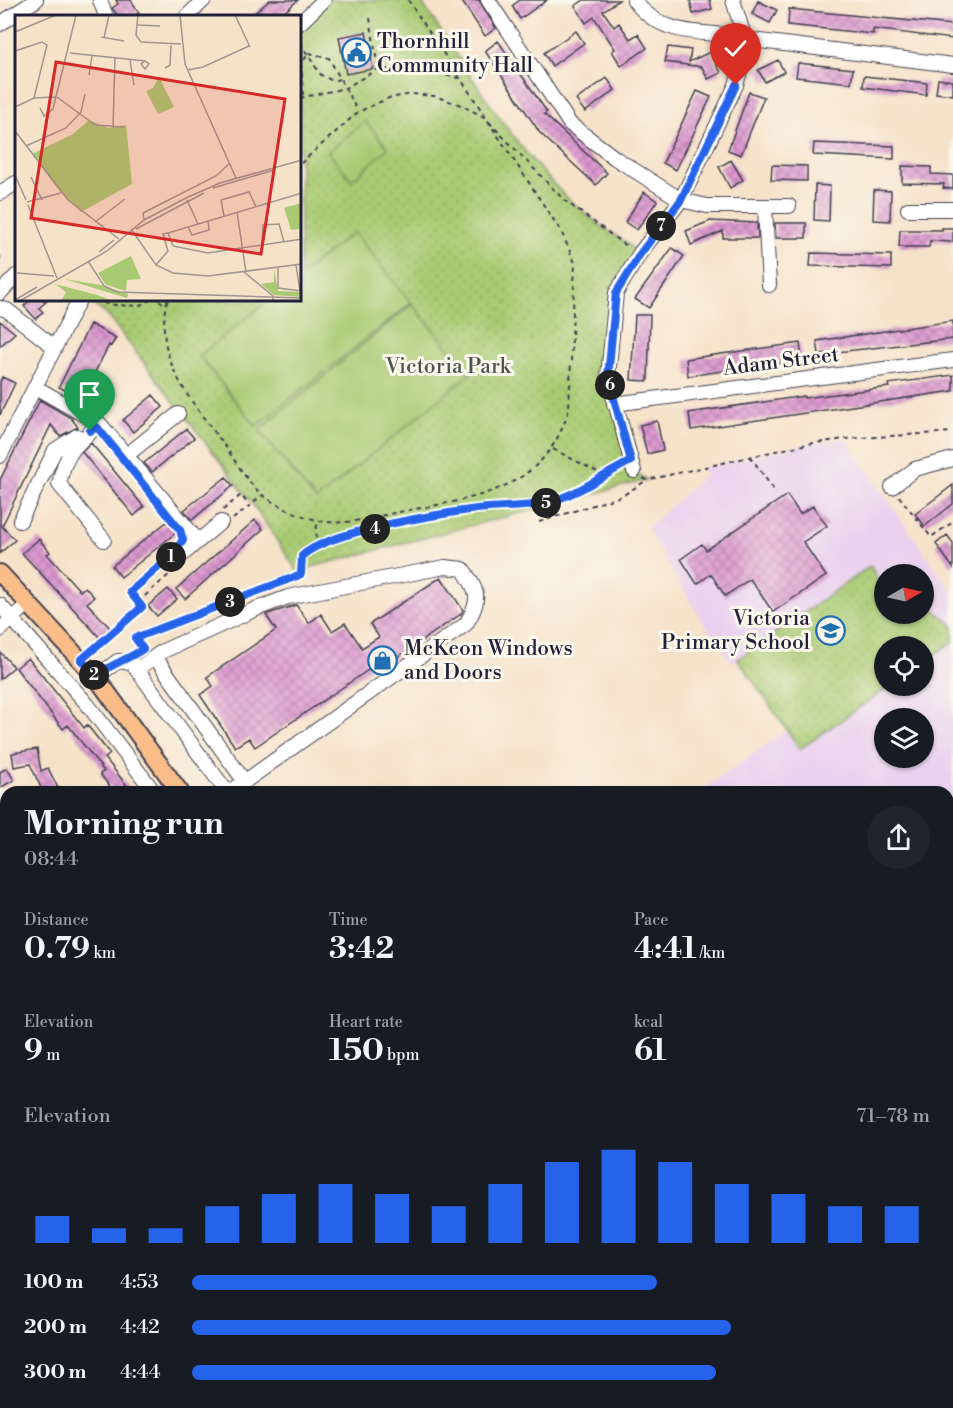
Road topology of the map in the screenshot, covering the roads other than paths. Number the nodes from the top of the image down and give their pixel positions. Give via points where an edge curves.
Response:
1 (36, 0) edge
2 (100, 0) edge
3 (204, 0) edge
4 (324, 0) edge
5 (488, 0) edge
6 (634, 0) edge
7 (733, 0) edge
8 (106, 15) edge
9 (188, 15) edge
10 (302, 21) edge
11 (0, 24) edge
12 (744, 38) junction
13 (953, 66) edge
14 (15, 184) edge
15 (0, 193) edge
16 (681, 200) junction
17 (789, 206) dead end
18 (765, 207) junction
19 (908, 209) dead end
20 (953, 209) edge
21 (15, 277) edge
22 (769, 285) dead end
23 (0, 293) edge
24 (78, 302) edge
25 (0, 307) edge
26 (56, 348) junction
27 (953, 360) edge
28 (35, 387) junction
29 (614, 404) junction
30 (178, 414) dead end
31 (95, 428) junction
32 (127, 455) junction
33 (0, 456) edge
34 (953, 459) edge
35 (632, 466) road end
36 (892, 487) road end
37 (220, 518) road end
38 (20, 521) dead end
39 (104, 540) dead end
40 (198, 541) junction
41 (172, 559) road end
42 (0, 573) edge
43 (29, 603) junction
44 (0, 604) edge
45 (14, 619) junction
46 (0, 630) edge
47 (155, 657) junction
48 (137, 669) junction
49 (96, 676) junction
50 (245, 782) junction
51 (149, 786) edge
52 (176, 786) edge
53 (225, 786) edge
54 (239, 786) edge

1 - 11 street
2 - 8 street
3 - 9 street
4 - 10 street
5 - 16 street via 570,124
6 - 12 street via 645,15 669,28
7 - 12 street
12 - 13 street
12 - 16 street via 744,58 736,85
14 - 15 street
16 - 18 street via 707,206
16 - 29 street via 616,293 608,377
17 - 18 street
18 - 22 street
19 - 20 street
21 - 23 street
24 - 26 street
25 - 26 street
26 - 28 street
27 - 29 street, Adam Street
28 - 31 street
28 - 33 street
29 - 35 street
30 - 32 street
31 - 32 street
31 - 38 street via 55,450
31 - 39 street via 74,446 59,484
32 - 40 street
34 - 36 street via 915,469
37 - 40 street
40 - 41 street
42 - 43 main road
43 - 45 street
43 - 49 main road
44 - 45 street
45 - 46 street
45 - 51 street via 88,705
47 - 48 street
47 - 50 street
47 - 50 street via 288,597 445,567 463,569 477,590 476,608 466,624
48 - 49 street via 126,661 112,664
48 - 53 street
49 - 52 main road
50 - 54 street

